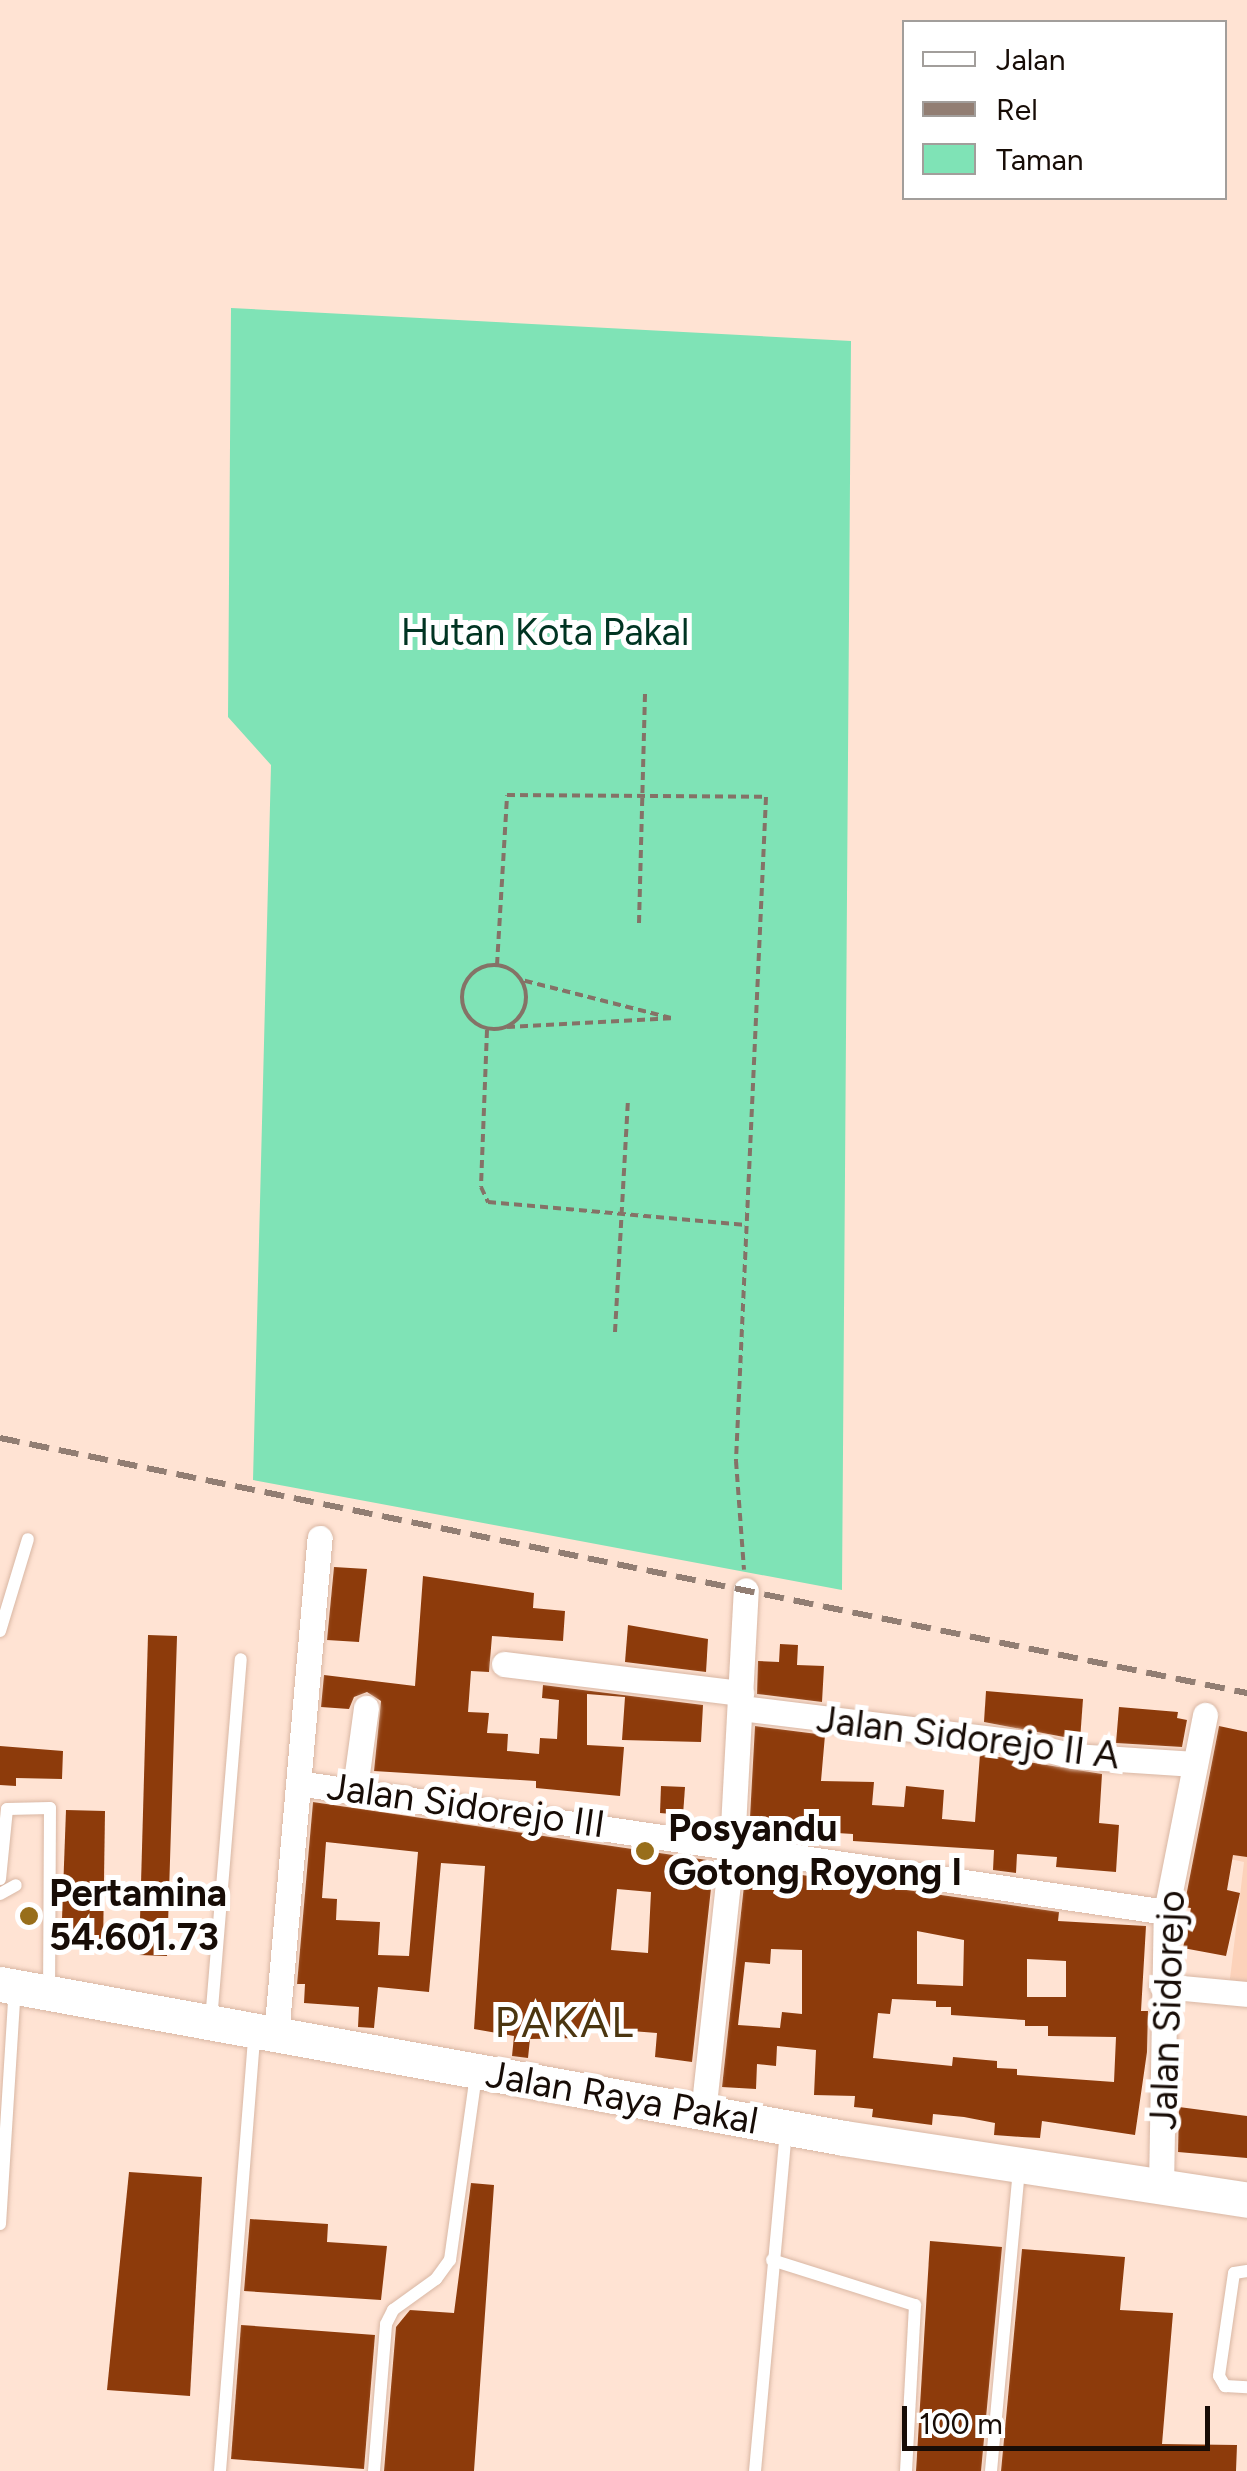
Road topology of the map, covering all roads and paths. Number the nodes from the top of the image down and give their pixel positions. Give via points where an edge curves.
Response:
1 (644, 690) dead end
2 (642, 794) junction
3 (639, 924) dead end
4 (497, 965) junction
5 (522, 980) junction
6 (507, 1028) junction
7 (487, 1030) junction
8 (628, 1098) dead end
9 (618, 1216) junction
10 (746, 1225) junction
11 (615, 1332) dead end
12 (320, 1538) dead end
13 (28, 1539) dead end
14 (746, 1590) joint
15 (0, 1631) edge
16 (241, 1659) dead end
17 (504, 1664) dead end
18 (741, 1701) junction
19 (366, 1708) dead end
20 (1205, 1715) dead end
21 (1195, 1764) junction
22 (298, 1783) junction
23 (355, 1788) junction
24 (732, 1845) junction
25 (0, 1879) edge
26 (16, 1886) dead end
27 (43, 1887) dead end
28 (0, 1894) edge
29 (51, 1900) junction
30 (1166, 1912) junction
31 (1162, 1986) junction
32 (21, 1987) edge
33 (1247, 1994) edge
34 (211, 2024) junction
35 (261, 2040) junction
36 (475, 2082) junction
37 (704, 2113) junction
38 (784, 2140) junction
39 (1019, 2173) junction
40 (1161, 2188) junction
41 (1247, 2200) edge
42 (0, 2224) edge
43 (772, 2260) junction
44 (1247, 2270) edge
45 (1247, 2387) edge
46 (220, 2471) edge
47 (374, 2471) edge
48 (755, 2471) edge
49 (906, 2471) edge
50 (991, 2471) edge

1 - 2 path
2 - 3 path
2 - 4 path via 507,795
2 - 10 path via 766,797
4 - 5 path
4 - 7 path via 478,969 464,984 461,1003 470,1020
5 - 6 path via 521,1015
5 - 6 path via 671,1018
6 - 7 path
7 - 9 path via 483,1196 501,1206
8 - 9 path
9 - 10 path
9 - 11 path
10 - 14 path via 736,1461
12 - 22 street
13 - 15 lane
14 - 18 street
16 - 34 lane
17 - 18 street, Jalan Sidorejo II A
18 - 21 street, Jalan Sidorejo II A via 1073,1756
18 - 24 street
19 - 23 street
20 - 21 street, Jalan Sidorejo
21 - 30 street, Jalan Sidorejo
22 - 23 street, Jalan Sidorejo III
22 - 35 street
23 - 24 street, Jalan Sidorejo III
24 - 30 street, Jalan Sidorejo III
24 - 37 street
25 - 29 lane via 6,1809 50,1808
26 - 28 lane
27 - 29 lane
29 - 32 lane
30 - 31 street, Jalan Sidorejo
31 - 33 street
31 - 40 street, Jalan Sidorejo
32 - 34 main road, Jalan Raya Pakal
32 - 42 lane
34 - 35 main road, Jalan Raya Pakal
35 - 36 main road, Jalan Raya Pakal
35 - 46 lane
36 - 37 main road, Jalan Raya Pakal
36 - 47 lane via 450,2260 386,2324
37 - 38 main road, Jalan Raya Pakal
38 - 39 main road, Jalan Raya Pakal
38 - 43 lane
39 - 40 main road, Jalan Raya Pakal
39 - 50 lane
40 - 41 main road, Jalan Raya Pakal
43 - 48 lane
43 - 49 lane via 916,2305
44 - 45 lane via 1234,2273 1219,2376 1225,2386

